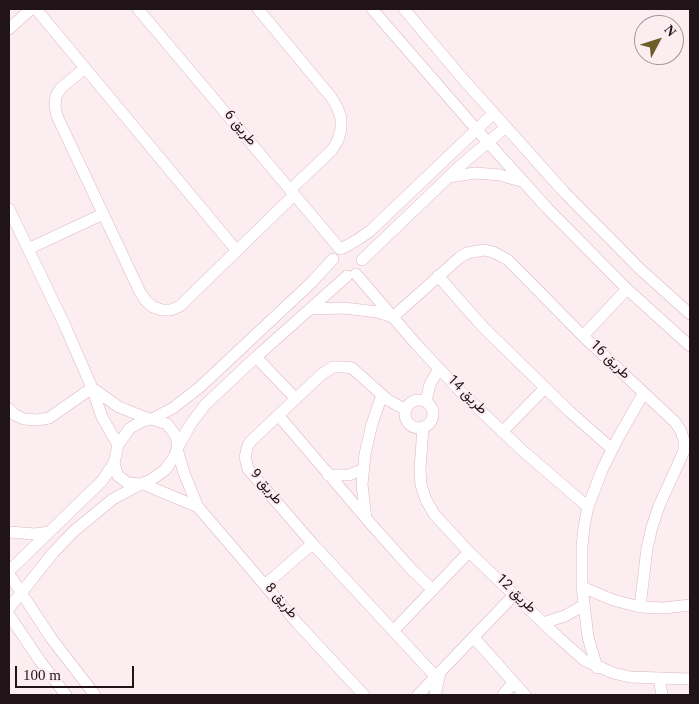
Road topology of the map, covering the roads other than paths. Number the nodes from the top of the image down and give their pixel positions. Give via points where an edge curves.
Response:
1 (31, 9) edge
2 (36, 9) edge
3 (138, 9) edge
4 (258, 9) edge
5 (372, 9) edge
6 (404, 9) edge
7 (9, 29) edge
8 (85, 68) junction
9 (494, 113) junction
10 (506, 127) junction
11 (476, 129) junction
12 (488, 142) junction
13 (449, 177) junction
14 (525, 183) junction
15 (292, 192) junction
16 (9, 209) edge
17 (103, 214) junction
18 (28, 248) junction
19 (237, 251) junction
20 (339, 252) junction
21 (362, 260) junction
22 (351, 275) junction
23 (438, 276) junction
24 (628, 289) junction
25 (311, 309) junction
26 (690, 314) edge
27 (393, 317) junction
28 (583, 336) junction
29 (690, 346) edge
30 (256, 357) junction
31 (439, 369) junction
32 (92, 388) junction
33 (545, 388) junction
34 (643, 394) junction
35 (382, 395) junction
36 (296, 399) junction
37 (426, 402) junction
38 (9, 409) edge
39 (406, 410) junction
40 (278, 415) junction
41 (151, 419) junction
42 (423, 427) junction
43 (502, 432) junction
44 (118, 445) junction
45 (178, 448) junction
46 (612, 450) junction
47 (114, 463) junction
48 (363, 469) junction
49 (328, 475) junction
50 (142, 484) junction
51 (198, 507) junction
52 (588, 507) junction
53 (366, 519) junction
54 (9, 532) edge
55 (49, 532) junction
56 (312, 544) junction
57 (470, 552) junction
58 (9, 572) edge
59 (265, 585) junction
60 (582, 587) junction
61 (433, 590) junction
62 (21, 594) junction
63 (514, 595) junction
64 (584, 605) junction
65 (690, 606) edge
66 (640, 607) junction
67 (9, 608) edge
68 (9, 615) edge
69 (543, 623) junction
70 (393, 631) junction
71 (474, 638) junction
72 (598, 668) junction
73 (438, 675) junction
74 (659, 678) junction
75 (690, 678) edge
76 (513, 683) junction
77 (66, 695) edge
78 (95, 695) edge
79 (364, 695) edge
80 (418, 695) edge
81 (435, 695) edge
82 (503, 695) edge
83 (526, 695) edge
84 (662, 695) edge

1 - 7 street
2 - 8 street
3 - 15 street, طريق 6
4 - 15 street via 338,107 341,118 338,140 332,150
5 - 11 street
6 - 9 street
8 - 17 street via 56,96 56,116
8 - 19 street
9 - 10 street
9 - 11 street
10 - 12 street
10 - 26 street via 608,236
11 - 12 street
11 - 20 street via 370,230
12 - 13 street
12 - 14 street
13 - 14 street via 488,174
13 - 21 street
14 - 24 street
15 - 19 street
15 - 20 street, طريق 6
16 - 18 street
17 - 18 street
17 - 19 street via 146,301 162,310 180,306
18 - 32 street
20 - 21 street via 354,249
20 - 22 street via 335,269 340,274
20 - 41 street via 312,282 204,384 182,402
21 - 22 street via 360,268
22 - 25 street
22 - 27 street, طريق 14
23 - 27 street, طريق 16
23 - 28 street, طريق 16 via 467,253 493,252 508,260
23 - 33 street via 473,317
24 - 28 street
24 - 29 street
25 - 27 street via 360,309
25 - 30 street
27 - 31 street, طريق 14
28 - 34 street, طريق 16
30 - 36 street
30 - 45 street via 200,411
31 - 37 street via 430,384
31 - 43 street, طريق 14
32 - 38 street via 49,418 24,420
32 - 41 street via 119,407
32 - 44 street via 102,417
33 - 43 street
33 - 46 street
34 - 46 street
34 - 66 street, طريق 16 via 675,422 681,431 684,451 652,527
35 - 36 street, طريق 9 via 352,368 339,366 327,370
35 - 39 street, طريق 9
35 - 48 street via 368,438
36 - 40 street, طريق 9
37 - 39 street via 417,400
37 - 42 street via 433,414
39 - 42 street via 406,418 411,425
40 - 49 street
40 - 56 street, طريق 9 via 248,445 245,463
41 - 44 street via 130,428
41 - 45 street via 167,424 176,436
42 - 57 street, طريق 12 via 420,470 426,500 434,514
43 - 52 street, طريق 14
44 - 47 street
45 - 50 street via 165,470
45 - 51 street, طريق 8
46 - 52 street
47 - 50 street via 122,480 134,485
47 - 55 street via 95,488
48 - 49 street via 350,475
48 - 53 street
49 - 53 street
50 - 51 street, طريق 8
50 - 62 street via 113,499 80,526 53,553
51 - 59 street, طريق 8
52 - 60 street via 582,547
53 - 61 street
54 - 55 street
55 - 58 street
56 - 59 street
56 - 70 street, طريق 9
57 - 61 street
57 - 63 street, طريق 12
58 - 62 street
59 - 79 street, طريق 8
60 - 64 street
60 - 66 street
61 - 70 street
62 - 67 street
62 - 78 street
63 - 69 street, طريق 12
63 - 71 street
64 - 69 street
64 - 72 street via 588,637
65 - 66 street
68 - 77 street
69 - 72 street, طريق 12 via 574,652
70 - 73 street, طريق 9
71 - 73 street
71 - 76 street
72 - 74 street, طريق 12 via 630,677
73 - 80 street
73 - 81 street
74 - 75 street, طريق 12
74 - 84 street
76 - 82 street
76 - 83 street

